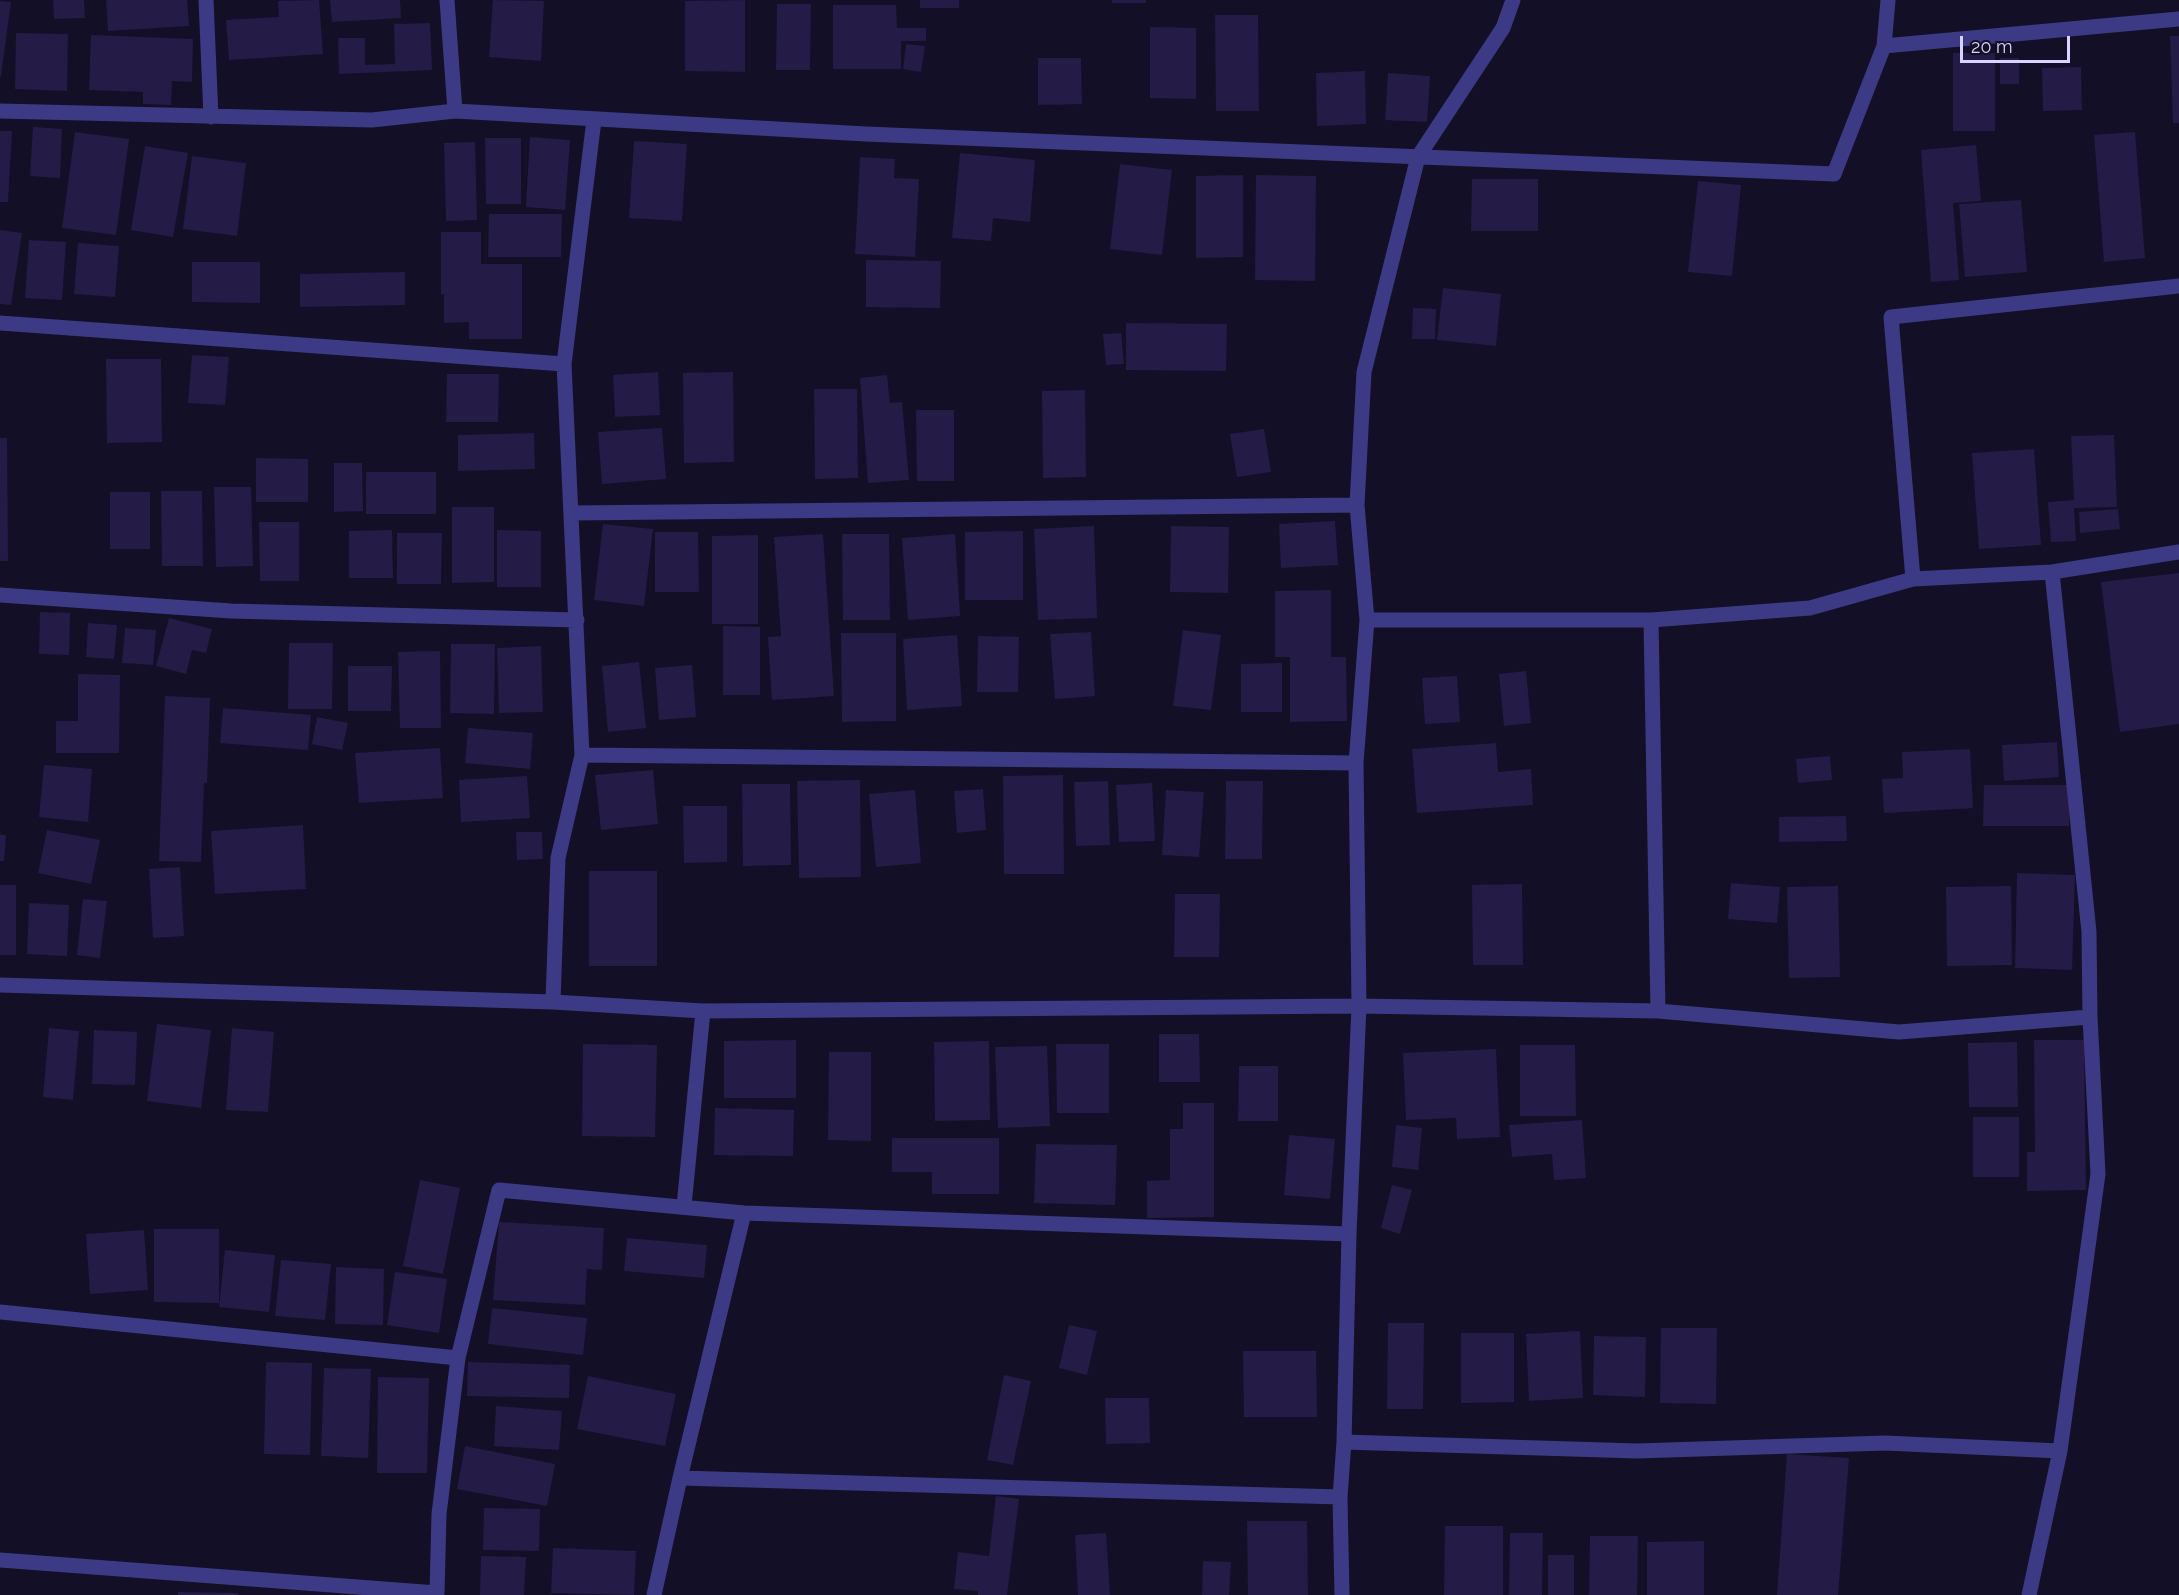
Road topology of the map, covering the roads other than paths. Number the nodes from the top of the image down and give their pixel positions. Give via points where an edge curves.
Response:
1 (206, 0) edge
2 (447, 0) edge
3 (1513, 0) edge
4 (1888, 0) edge
5 (2179, 18) edge
6 (1884, 46) junction
7 (0, 111) edge
8 (455, 111) junction
9 (211, 117) junction
10 (594, 120) junction
11 (1418, 157) junction
12 (2179, 286) edge
13 (0, 323) edge
14 (564, 364) junction
15 (1357, 505) junction
16 (571, 513) junction
17 (2179, 552) edge
18 (2052, 572) junction
19 (1913, 579) junction
20 (0, 595) edge
21 (577, 620) junction
22 (1367, 620) junction
23 (1651, 620) junction
24 (582, 755) junction
25 (1356, 763) junction
26 (0, 985) edge
27 (553, 1002) junction
28 (1359, 1006) junction
29 (703, 1011) junction
30 (1658, 1011) junction
31 (2090, 1017) junction
32 (684, 1206) junction
33 (744, 1213) junction
34 (1349, 1234) junction
35 (0, 1312) edge
36 (458, 1358) junction
37 (1344, 1442) junction
38 (2060, 1451) junction
39 (680, 1478) junction
40 (1340, 1497) junction
41 (0, 1560) edge
42 (437, 1594) edge
43 (654, 1595) edge
44 (1342, 1595) edge
45 (2029, 1595) edge

1 - 9 street
2 - 8 street
3 - 11 street via 1503,28
4 - 6 street
5 - 6 street
6 - 11 street via 1834,174
7 - 9 street
8 - 9 street via 372,120
8 - 10 street
10 - 11 street
10 - 14 street
11 - 15 street via 1364,372
12 - 19 street via 1891,317
13 - 14 street
14 - 16 street
15 - 16 street
15 - 22 street
16 - 21 street
17 - 18 street
18 - 19 street
18 - 31 street via 2089,932
19 - 23 street via 1810,608
20 - 21 street via 231,610
21 - 24 street
22 - 23 street
22 - 25 street
23 - 30 street
24 - 25 street
24 - 27 street via 558,858
25 - 28 street
26 - 27 street
27 - 29 street
28 - 29 street
28 - 30 street
28 - 34 street
29 - 32 street
30 - 31 street via 1899,1032
31 - 38 street via 2098,1173
32 - 33 street
32 - 36 street via 499,1190
33 - 34 street
33 - 39 street
34 - 37 street
35 - 36 street
36 - 42 street via 439,1514
37 - 38 street via 1637,1451 1884,1443
37 - 40 street
38 - 45 street
39 - 40 street
39 - 43 street
40 - 44 street
41 - 42 street

